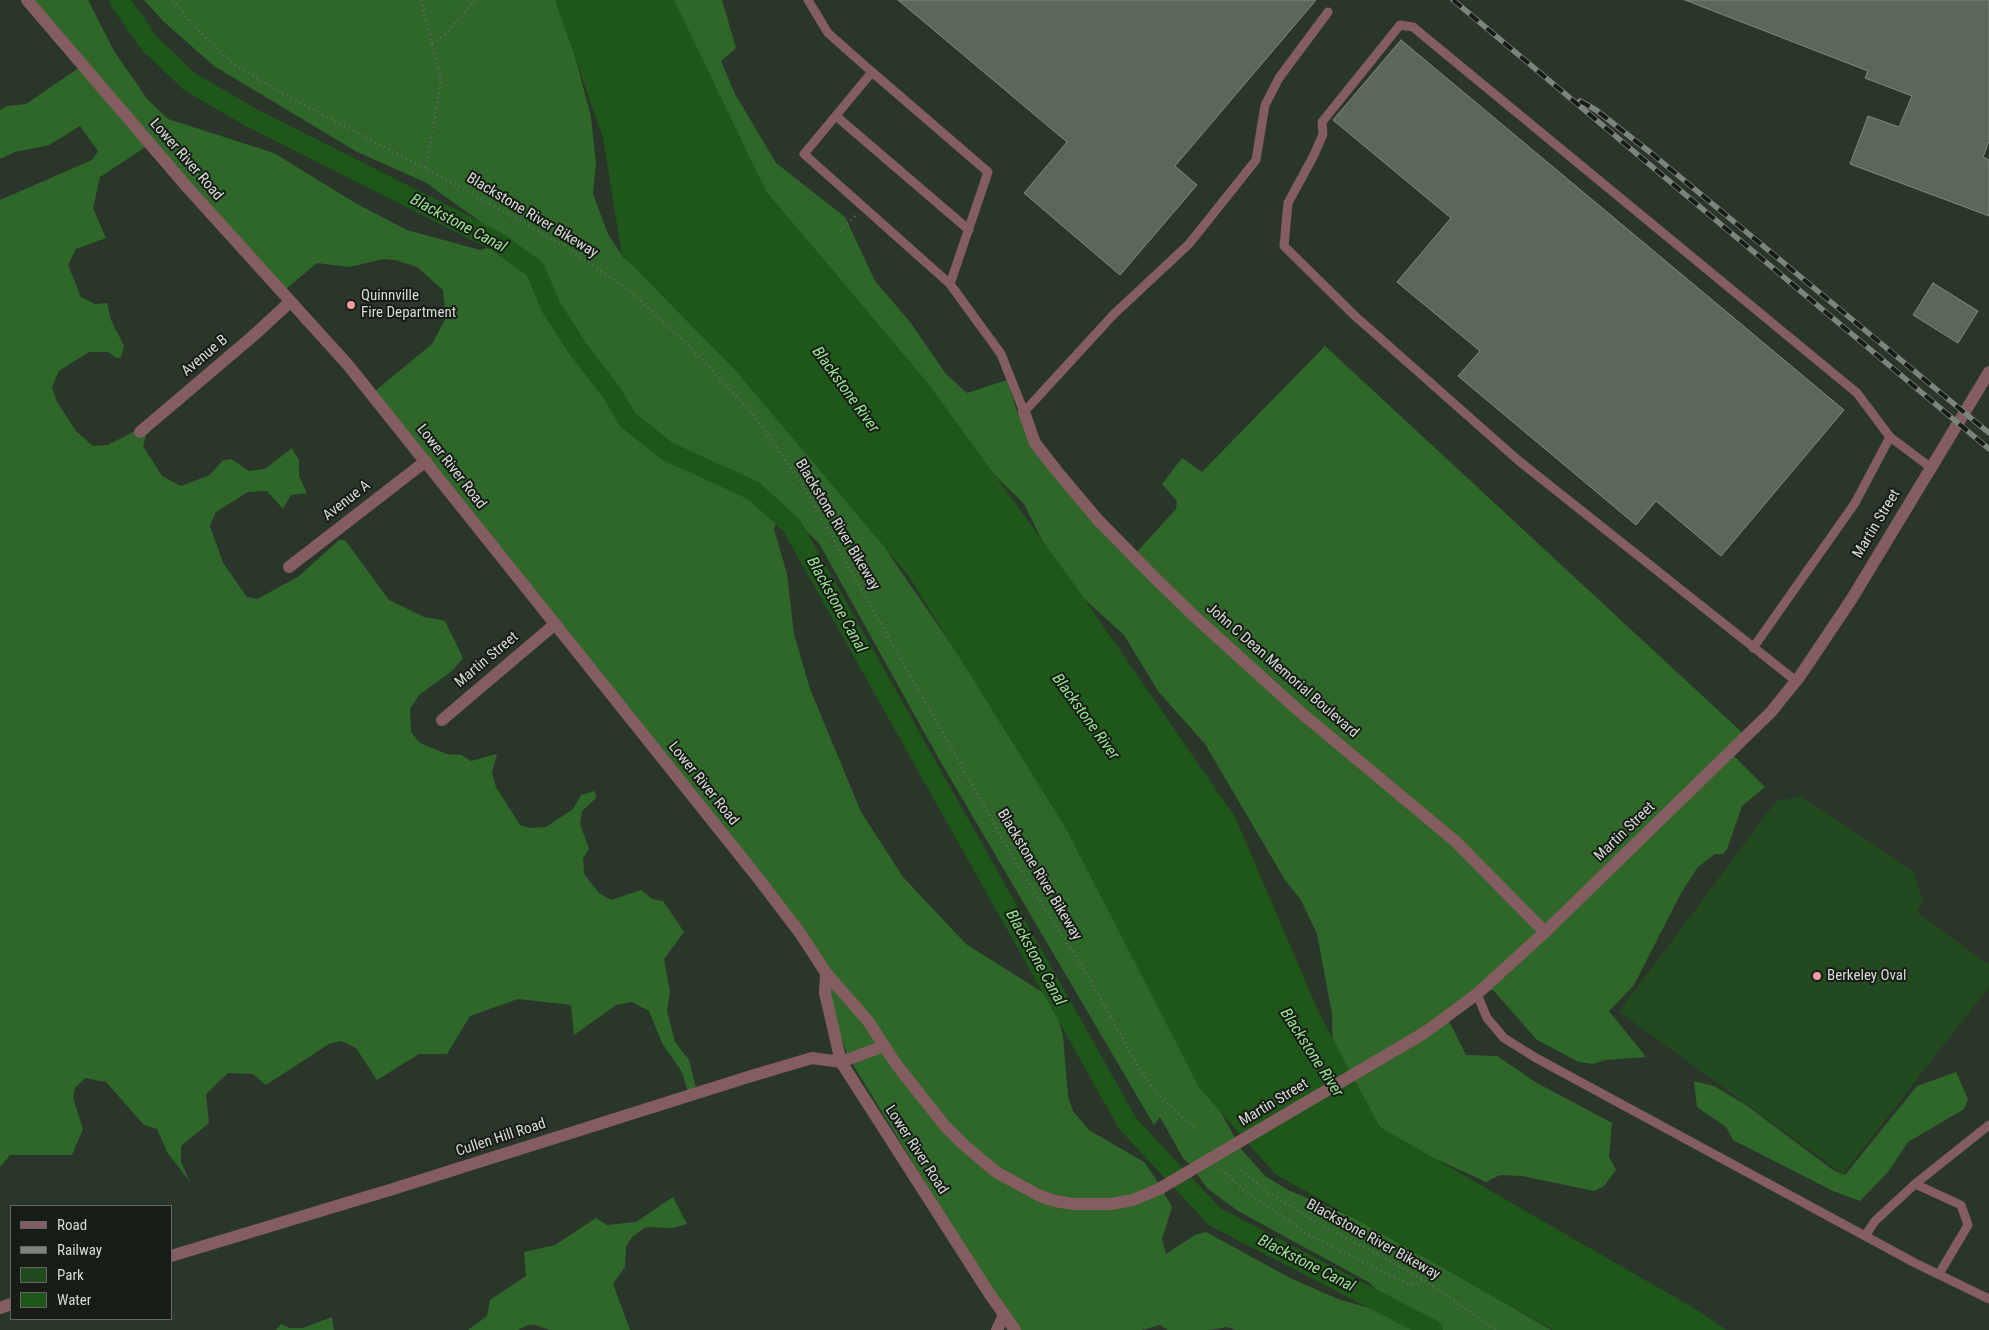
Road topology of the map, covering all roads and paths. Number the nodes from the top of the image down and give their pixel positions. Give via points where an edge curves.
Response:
1 (27, 0) edge
2 (173, 0) edge
3 (421, 0) edge
4 (475, 0) edge
5 (808, 0) edge
6 (1328, 12) dead end
7 (432, 42) junction
8 (872, 72) junction
9 (836, 116) junction
10 (426, 168) junction
11 (856, 216) dead end
12 (969, 230) junction
13 (840, 231) dead end
14 (950, 284) junction
15 (290, 302) junction
16 (1989, 372) edge
17 (1024, 412) junction
18 (140, 432) dead end
19 (1890, 437) junction
20 (426, 460) junction
21 (1930, 467) junction
22 (289, 567) dead end
23 (554, 625) junction
24 (1753, 648) junction
25 (1796, 682) junction
26 (442, 720) dead end
27 (1545, 932) junction
28 (826, 973) junction
29 (1477, 994) junction
30 (884, 1046) junction
31 (841, 1062) junction
32 (1989, 1125) edge
33 (1197, 1130) dead end
34 (1212, 1159) junction
35 (1241, 1170) dead end
36 (1915, 1184) junction
37 (1159, 1189) joint
38 (1865, 1236) junction
39 (172, 1256) edge
40 (1939, 1274) junction
41 (1425, 1280) junction
42 (1989, 1299) edge
43 (1004, 1315) junction
44 (997, 1330) edge
45 (1015, 1330) edge
46 (1495, 1330) edge

1 - 15 street, Lower River Road
2 - 10 path, Blackstone River Bikeway via 190,22 231,62 276,90
3 - 7 path
4 - 7 path via 447,33
5 - 8 lane via 828,33
6 - 17 lane via 1279,78 1265,105 1256,160 1189,244 1114,314
7 - 10 path via 441,81
8 - 9 lane
8 - 12 lane via 988,172
9 - 12 lane
9 - 14 lane via 804,154
10 - 33 path, Blackstone River Bikeway via 564,246 631,292 690,347 752,413 802,484 1018,866 1096,988 1141,1072 1158,1095
11 - 13 path
12 - 14 lane
14 - 17 lane via 1001,354
15 - 18 street, Avenue B
15 - 20 street, Lower River Road via 348,365
16 - 21 street, Martin Street
17 - 27 street, John C Dean Memorial Boulevard via 1035,442 1056,470 1154,578 1299,711 1455,841
19 - 21 lane
19 - 24 lane via 1855,503
19 - 24 lane via 1857,393 1413,27 1400,25 1322,122 1323,134 1288,203 1284,246 1355,316 1519,461
20 - 22 street, Avenue A
20 - 23 street, Lower River Road
21 - 25 street, Martin Street via 1851,600
23 - 26 street, Martin Street
23 - 28 street, Lower River Road via 758,878
24 - 25 lane
25 - 27 street, Martin Street via 1771,712
27 - 29 street, Martin Street
28 - 30 street, Lower River Road via 868,1021
28 - 31 street, Lower River Road via 825,993
29 - 34 street, Martin Street, bridge via 1424,1033
29 - 38 lane via 1487,1018 1504,1038
30 - 31 street
30 - 37 street, Lower River Road via 916,1091 962,1144 996,1172 1040,1196 1073,1204 1110,1204 1133,1200
31 - 39 street, Cullen Hill Road via 812,1058
31 - 43 street, Lower River Road
32 - 36 lane
34 - 37 street, Martin Street, bridge
34 - 41 path via 1244,1190 1305,1232 1407,1284 1415,1285
35 - 41 path, Blackstone River Bikeway via 1267,1192 1322,1225
36 - 38 lane via 1875,1221
36 - 40 lane via 1960,1205 1968,1225
38 - 40 lane
40 - 42 lane
41 - 46 path, Blackstone River Bikeway
43 - 44 street
43 - 45 street, Lower River Road

